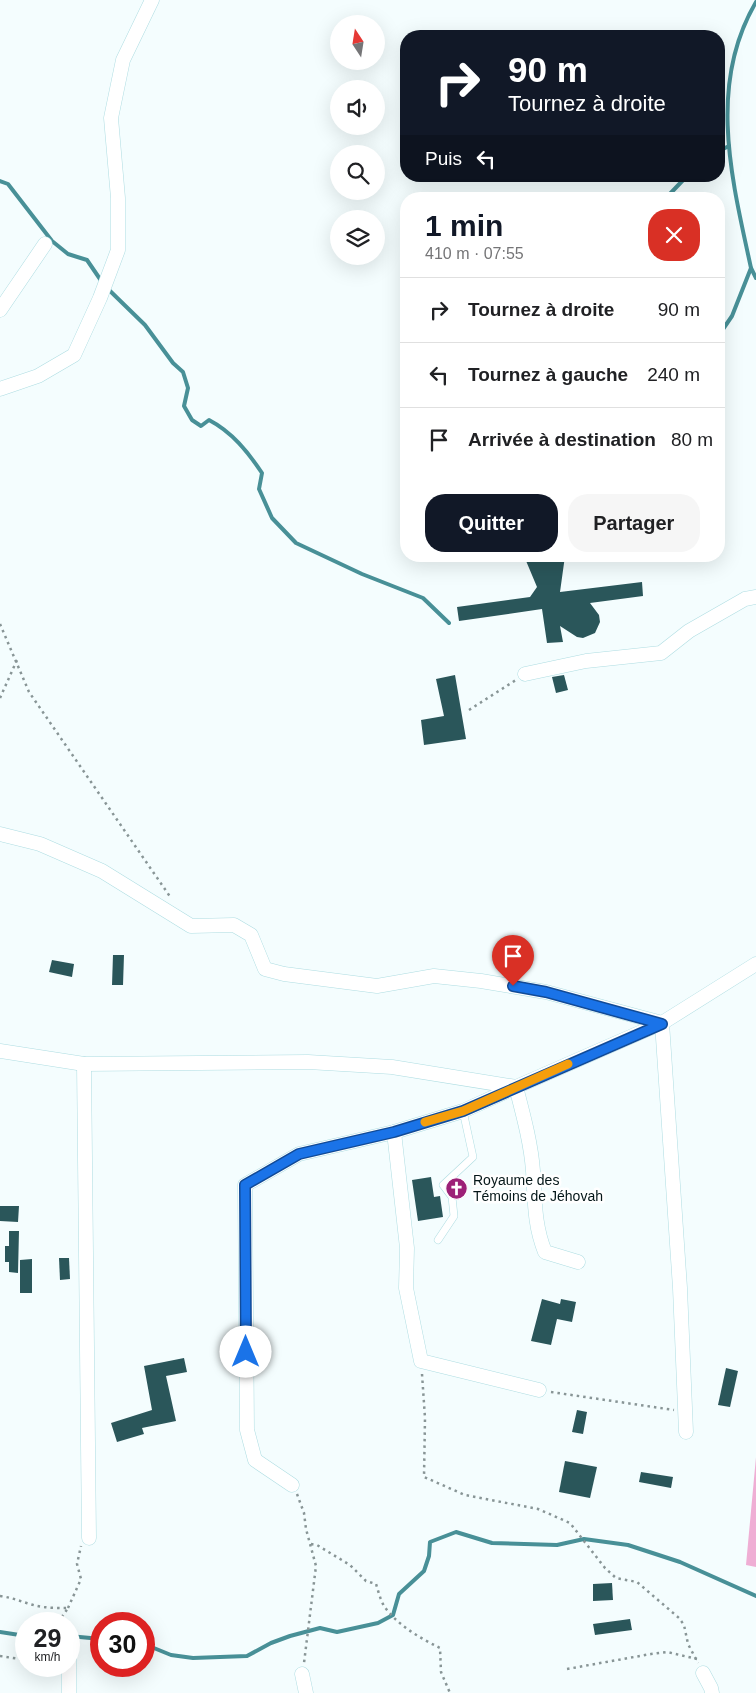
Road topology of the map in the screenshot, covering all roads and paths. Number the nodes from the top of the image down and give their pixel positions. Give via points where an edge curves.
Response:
1 (152, 0) edge
2 (44, 244) dead end
3 (0, 310) edge
4 (0, 389) edge
5 (756, 596) edge
6 (0, 624) edge
7 (17, 660) junction
8 (525, 674) joint
9 (0, 698) edge
10 (469, 710) dead end
11 (0, 834) edge
12 (174, 902) dead end
13 (756, 964) edge
14 (662, 1024) junction
15 (0, 1051) edge
16 (84, 1064) junction
17 (516, 1087) junction
18 (463, 1111) junction
19 (394, 1132) junction
20 (438, 1240) dead end
21 (578, 1262) dead end
22 (422, 1361) junction
23 (539, 1390) joint
24 (684, 1411) junction
25 (686, 1432) dead end
26 (292, 1485) joint
27 (89, 1538) joint
28 (311, 1544) junction
29 (0, 1596) edge
30 (68, 1608) junction
31 (65, 1612) edge
32 (0, 1656) edge
33 (15, 1658) edge
34 (697, 1659) junction
35 (567, 1669) dead end
36 (704, 1673) joint
37 (302, 1674) joint
38 (69, 1677) edge
39 (69, 1693) edge
40 (306, 1693) edge
41 (450, 1693) edge
42 (712, 1693) edge

1 - 4 street via 123,60 112,118 118,250 102,292 74,355 38,376
2 - 3 street
5 - 8 street via 689,631 661,653 586,661
6 - 7 path
7 - 9 path
7 - 12 path via 29,692
8 - 10 path
11 - 14 street via 40,844 102,871 190,926 234,925 251,935 265,969 377,986 434,976 481,981 546,992
13 - 14 street
14 - 17 street
14 - 24 street via 680,1288
15 - 16 street
16 - 17 street via 308,1062 392,1067
16 - 27 street
17 - 18 street
17 - 21 street via 533,1170 535,1220 542,1245 545,1252
18 - 19 street
18 - 20 lane via 473,1157 444,1185 452,1196 454,1216
19 - 22 street via 407,1248 406,1288
19 - 26 street via 299,1154 245,1185 247,1430 255,1460
22 - 23 street
22 - 34 path via 424,1477 465,1495 538,1509 570,1522 616,1578 637,1582 679,1618
23 - 24 path
24 - 25 street
26 - 28 path via 304,1513
27 - 30 path via 81,1545 77,1556 81,1579
28 - 37 path via 316,1566
28 - 41 path via 317,1544 350,1565 366,1581 376,1584 384,1605 398,1620 416,1636 440,1648 442,1672
29 - 30 path via 44,1607
30 - 31 path
32 - 33 path
34 - 35 path via 667,1652
34 - 36 path
36 - 42 street
37 - 40 street
38 - 39 street

